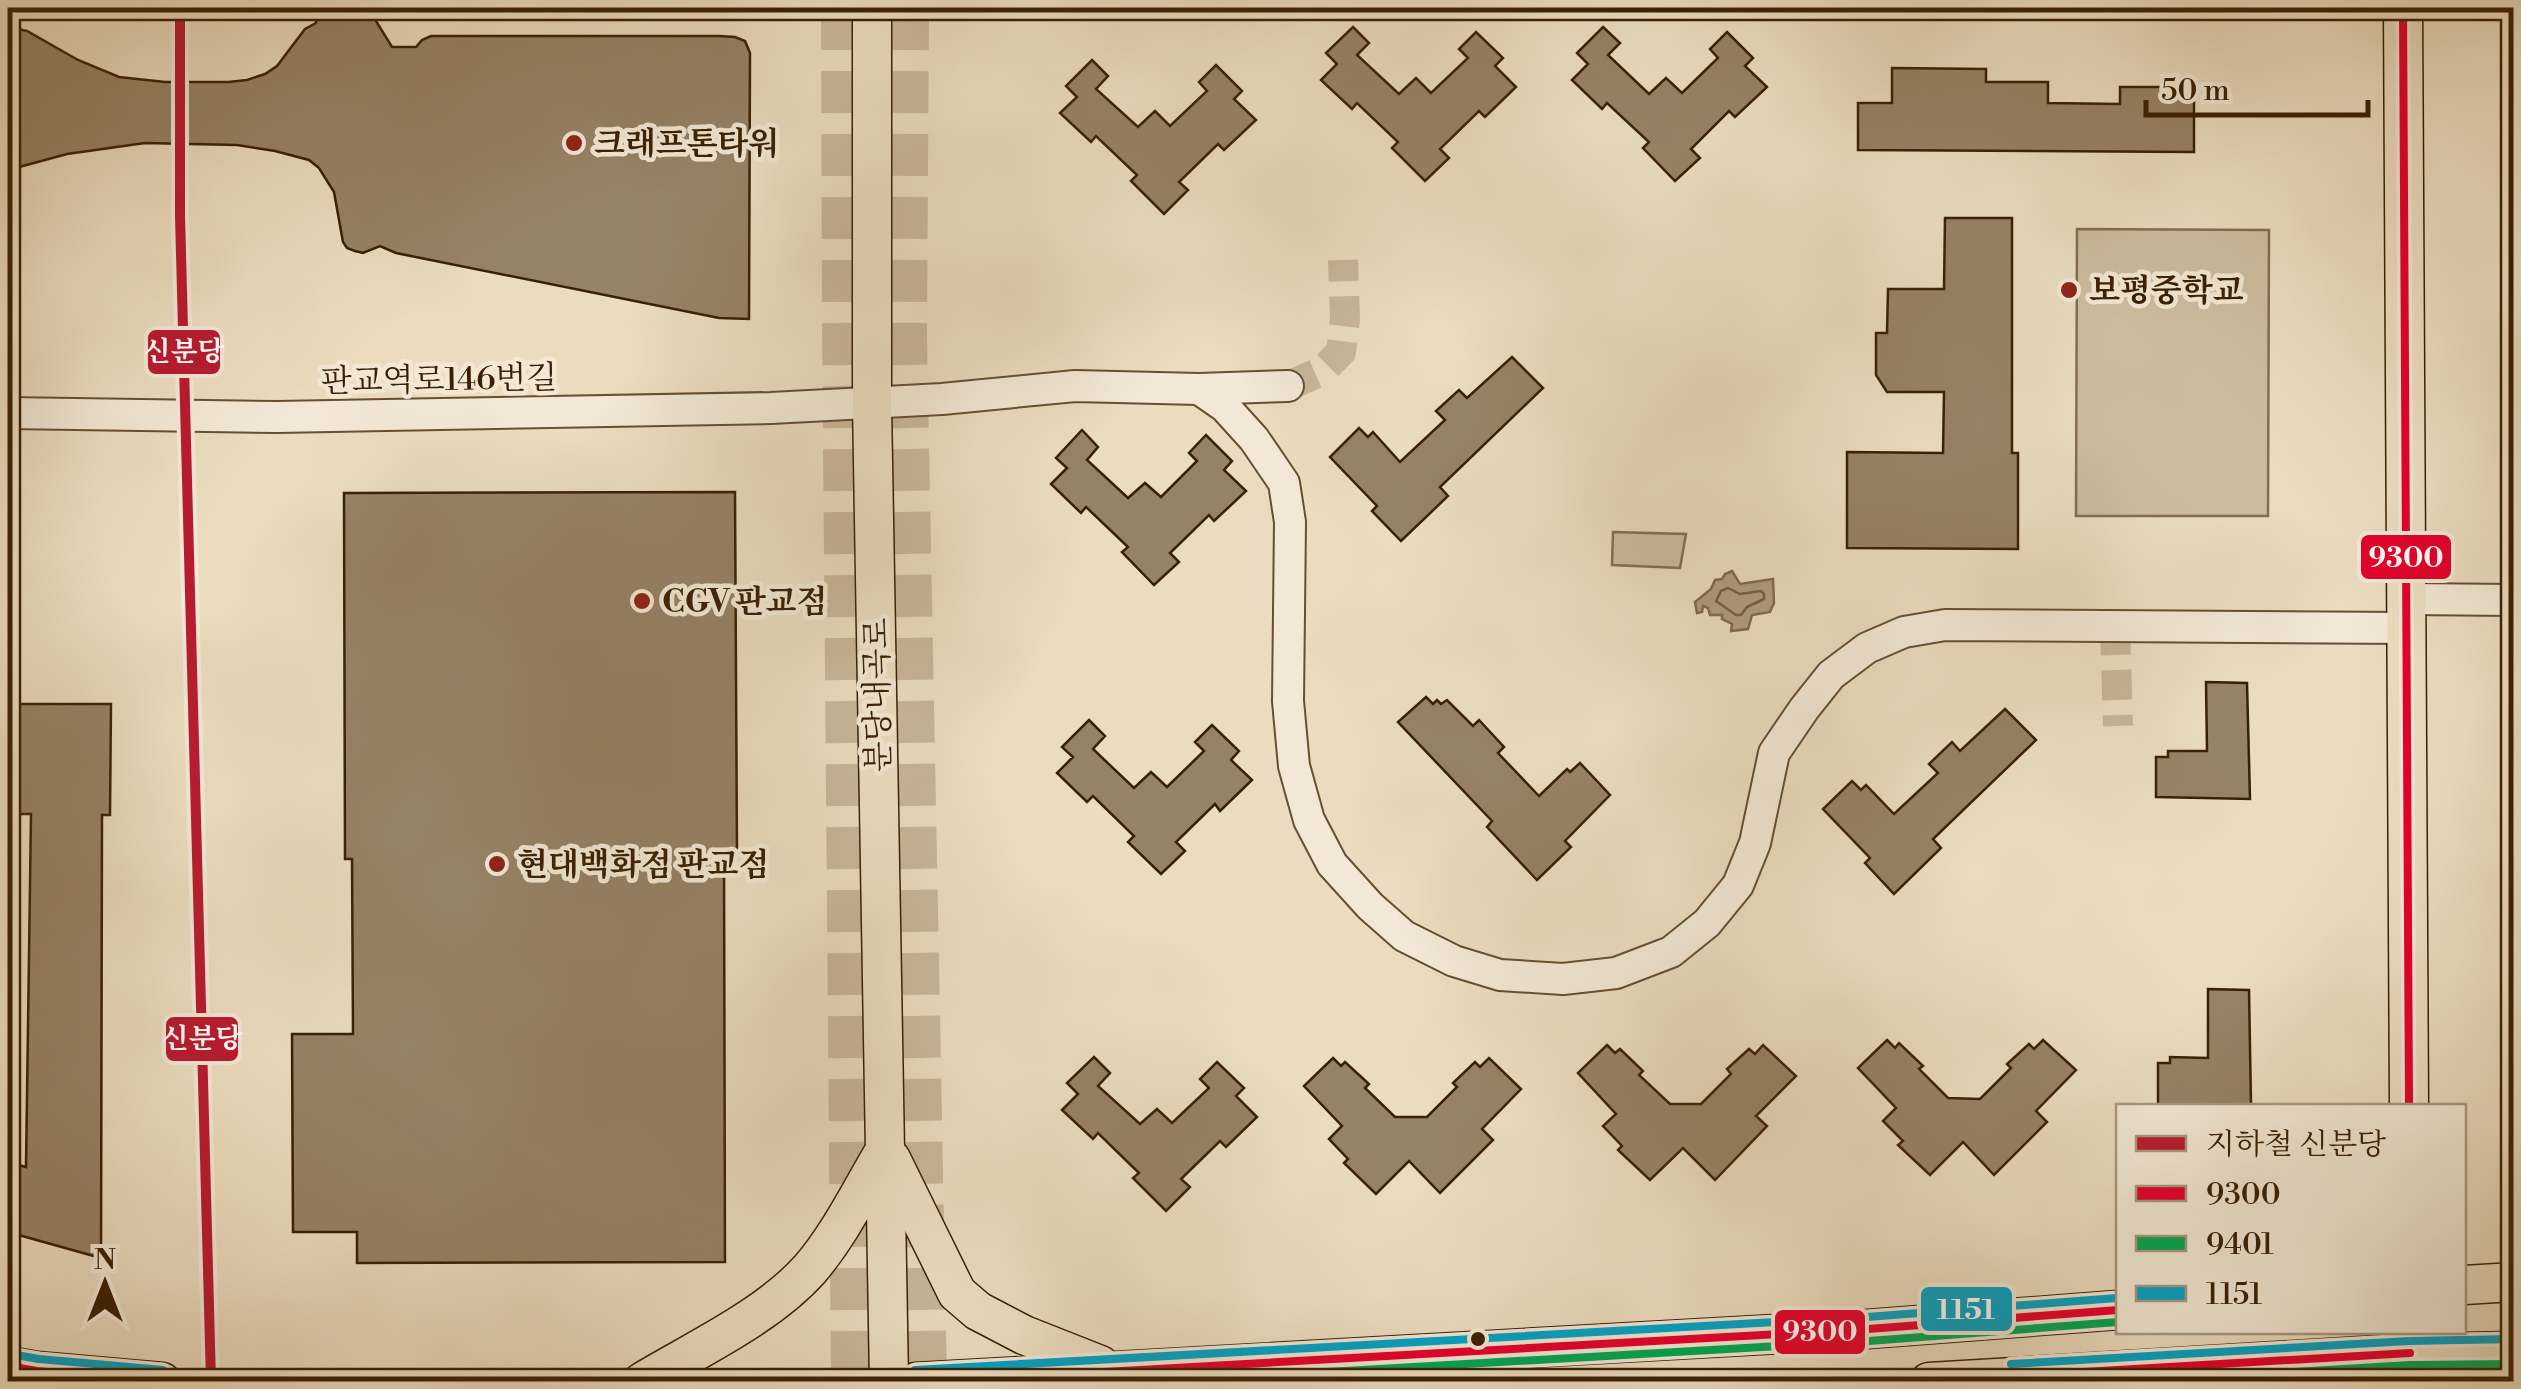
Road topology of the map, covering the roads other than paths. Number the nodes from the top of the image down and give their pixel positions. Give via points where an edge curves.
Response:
1 (872, 8) edge
2 (2402, 8) edge
3 (1288, 386) tunnel mouth
4 (1199, 389) junction
5 (872, 404) junction
6 (8, 413) edge
7 (2514, 600) edge
8 (2407, 614) junction
9 (2409, 1104) edge
10 (886, 1148) junction
11 (2514, 1282) edge
12 (2466, 1285) edge
13 (2116, 1310) edge
14 (2514, 1352) edge
15 (2410, 1355) edge
16 (8, 1366) edge
17 (1112, 1370) junction
18 (162, 1382) edge
19 (642, 1382) edge
20 (889, 1382) edge
21 (916, 1382) edge
22 (1929, 1382) edge

1 - 5 main road, 분당내곡로
2 - 8 main road
3 - 4 street, 판교역로146번길
4 - 5 street, 판교역로146번길 via 1075,386
4 - 8 street via 1225,407 1284,482 1290,522 1288,701 1294,766 1309,820 1332,864 1404,936 1500,976 1616,974 1671,952 1707,923 1738,886 1755,843 1774,753 1831,676 1867,648 1904,632 1944,625
5 - 6 street, 판교역로146번길 via 277,417
5 - 10 main road, 분당내곡로
7 - 8 street
8 - 9 main road
10 - 17 main road via 957,1293 1024,1335
10 - 19 main road via 807,1272 751,1317
10 - 20 main road, 분당내곡로
11 - 12 main road
13 - 17 main road
14 - 15 main road
15 - 22 main road
16 - 18 main road
17 - 21 main road

